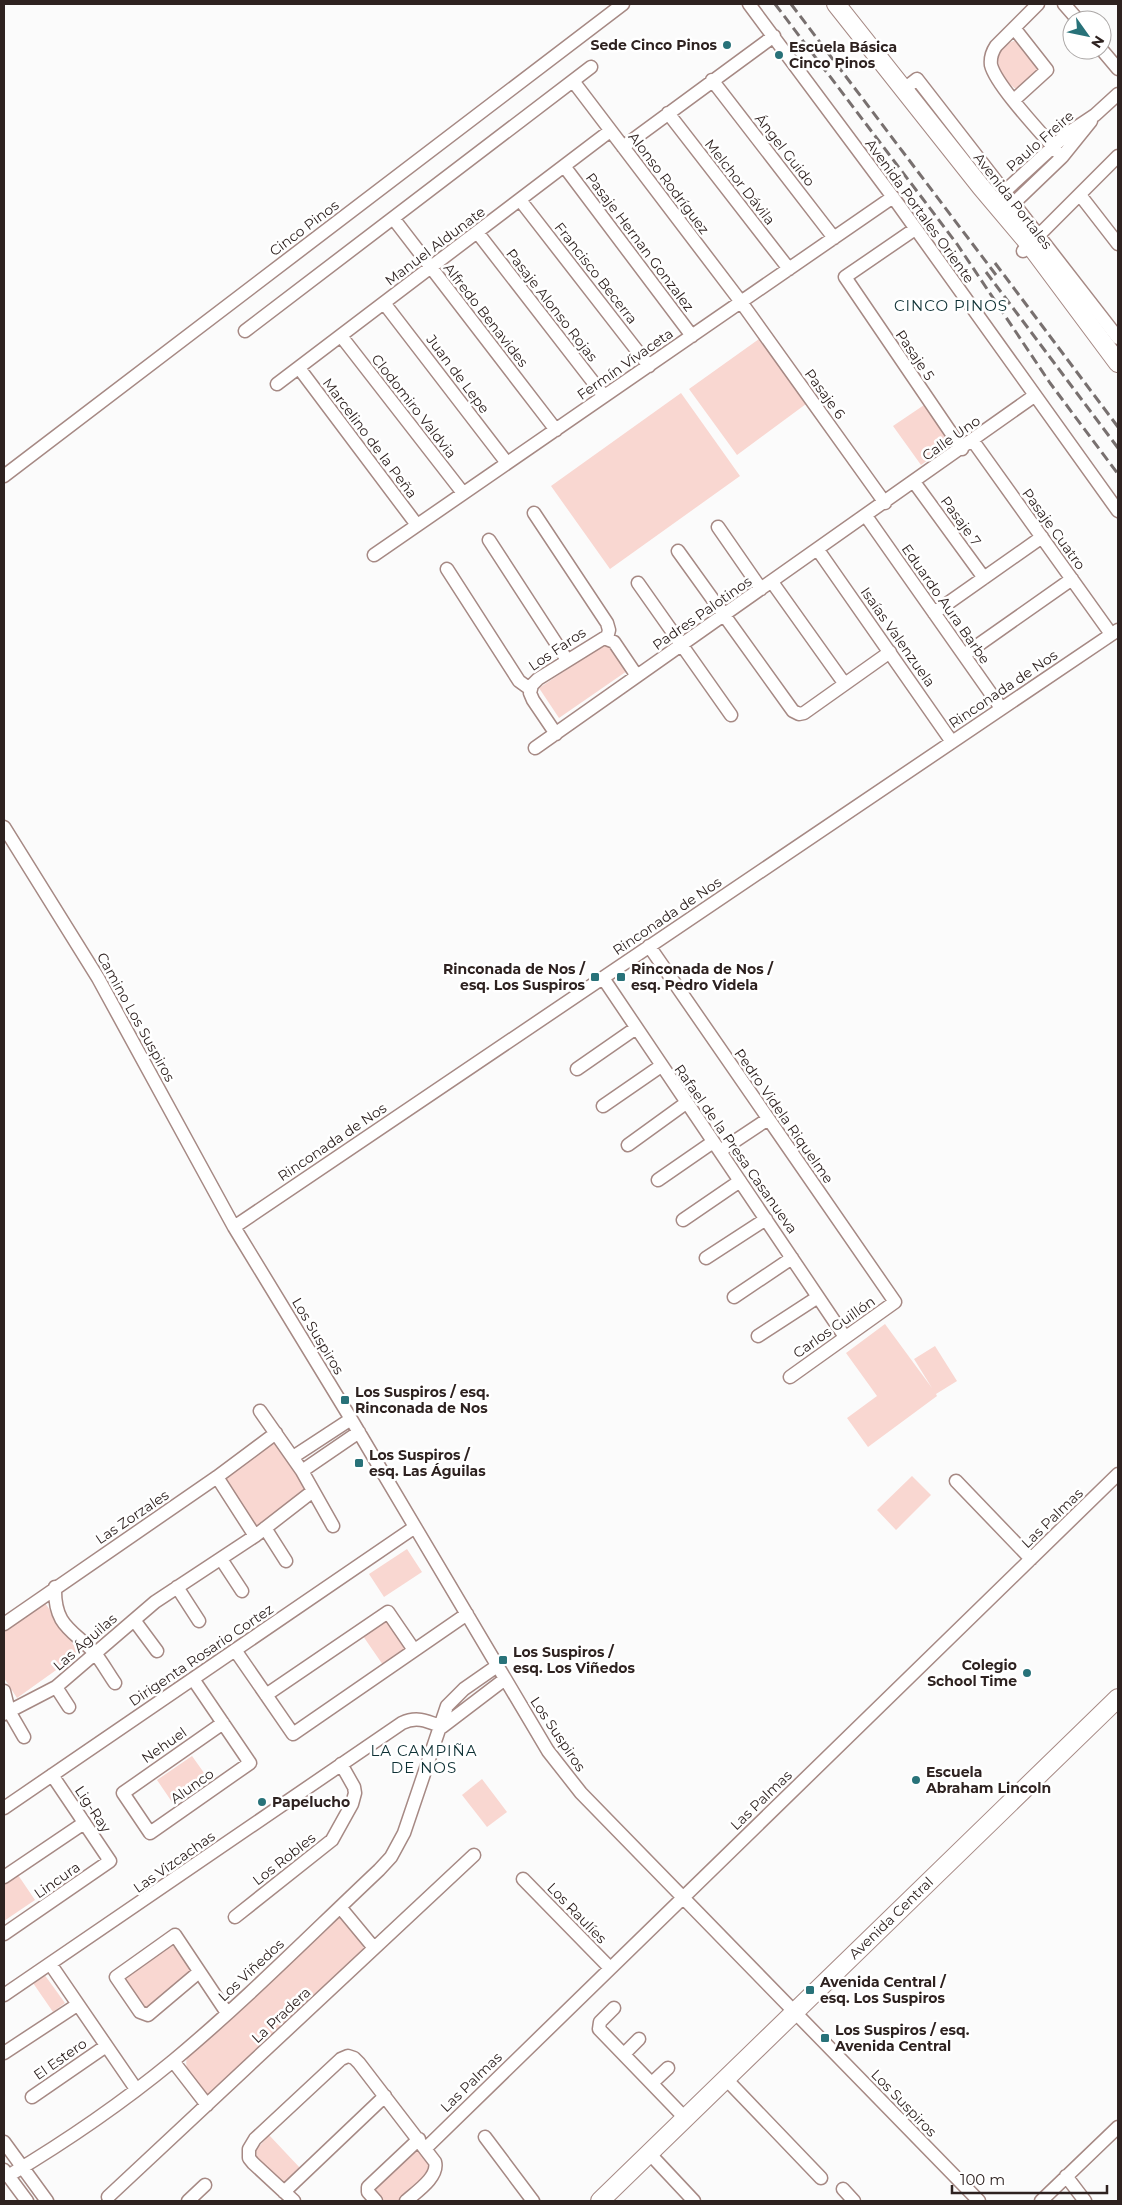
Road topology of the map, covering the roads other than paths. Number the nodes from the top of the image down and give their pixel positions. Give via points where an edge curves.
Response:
1 (623, 4) edge
2 (749, 4) edge
3 (836, 4) edge
4 (1038, 4) edge
5 (1014, 28) junction
6 (774, 36) junction
7 (591, 67) dead end
8 (712, 80) junction
9 (573, 82) junction
10 (903, 90) junction
11 (1118, 94) edge
12 (1014, 100) junction
13 (668, 113) junction
14 (1095, 115) junction
15 (610, 131) junction
16 (1053, 146) junction
17 (623, 147) junction
18 (1062, 157) junction
19 (1116, 161) edge
20 (564, 166) junction
21 (1005, 191) junction
22 (1080, 194) junction
23 (893, 197) junction
24 (520, 200) junction
25 (1014, 203) junction
26 (393, 218) junction
27 (915, 229) junction
28 (477, 232) junction
29 (834, 238) junction
30 (1031, 244) junction
31 (1118, 244) edge
32 (431, 267) junction
33 (789, 269) junction
34 (741, 302) junction
35 (384, 303) junction
36 (245, 331) dead end
37 (341, 336) junction
38 (692, 336) junction
39 (1118, 338) edge
40 (1118, 364) edge
41 (649, 366) junction
42 (298, 368) junction
43 (277, 384) dead end
44 (604, 396) junction
45 (1034, 396) junction
46 (556, 430) junction
47 (973, 441) junction
48 (962, 449) junction
49 (507, 463) junction
50 (4, 476) edge
51 (914, 482) junction
52 (463, 494) junction
53 (885, 503) junction
54 (1118, 511) edge
55 (534, 513) dead end
56 (866, 516) junction
57 (417, 525) junction
58 (718, 527) dead end
59 (1042, 537) junction
60 (489, 540) dead end
61 (818, 550) junction
62 (678, 551) dead end
63 (374, 555) dead end
64 (447, 569) dead end
65 (984, 578) junction
66 (1072, 579) junction
67 (638, 584) dead end
68 (767, 586) junction
69 (934, 613) junction
70 (724, 616) junction
71 (1115, 632) edge
72 (608, 638) junction
73 (682, 645) junction
74 (890, 652) junction
75 (964, 655) junction
76 (568, 660) junction
77 (637, 676) junction
78 (844, 683) junction
79 (530, 689) junction
80 (1001, 708) junction
81 (731, 715) dead end
82 (556, 734) junction
83 (952, 742) junction
84 (536, 748) dead end
85 (4, 827) edge
86 (649, 946) junction
87 (603, 978) junction
88 (636, 1028) junction
89 (661, 1066) junction
90 (577, 1069) dead end
91 (686, 1103) junction
92 (603, 1106) dead end
93 (768, 1119) junction
94 (628, 1145) dead end
95 (716, 1146) junction
96 (658, 1180) dead end
97 (740, 1181) junction
98 (766, 1219) junction
99 (683, 1220) dead end
100 (234, 1227) junction
101 (706, 1258) dead end
102 (792, 1258) junction
103 (818, 1297) junction
104 (734, 1298) dead end
105 (895, 1302) joint
106 (758, 1336) dead end
107 (846, 1337) junction
108 (790, 1377) dead end
109 (260, 1411) dead end
110 (351, 1419) junction
111 (359, 1432) junction
112 (276, 1433) junction
113 (293, 1457) junction
114 (302, 1470) junction
115 (1118, 1474) edge
116 (217, 1476) junction
117 (956, 1480) dead end
118 (313, 1491) junction
119 (333, 1526) dead end
120 (415, 1527) junction
121 (265, 1528) junction
122 (254, 1536) junction
123 (221, 1559) junction
124 (1031, 1559) junction
125 (286, 1561) dead end
126 (177, 1586) junction
127 (55, 1587) junction
128 (242, 1591) dead end
129 (467, 1614) junction
130 (134, 1620) junction
131 (199, 1622) dead end
132 (4, 1624) edge
133 (235, 1650) junction
134 (414, 1650) junction
135 (157, 1652) dead end
136 (95, 1653) junction
137 (497, 1666) junction
138 (193, 1679) junction
139 (505, 1679) junction
140 (115, 1683) dead end
141 (56, 1687) junction
142 (4, 1691) edge
143 (266, 1695) junction
144 (1118, 1698) edge
145 (69, 1707) dead end
146 (6, 1713) edge
147 (223, 1723) junction
148 (442, 1726) junction
149 (24, 1737) dead end
150 (341, 1764) junction
151 (52, 1775) junction
152 (4, 1808) edge
153 (84, 1823) junction
154 (150, 1833) joint
155 (474, 1854) dead end
156 (110, 1860) joint
157 (4, 1877) edge
158 (523, 1879) dead end
159 (684, 1897) junction
160 (340, 1907) junction
161 (235, 1917) dead end
162 (4, 1934) edge
163 (374, 1948) junction
164 (51, 1964) junction
165 (610, 1968) junction
166 (199, 1972) junction
167 (4, 1996) edge
168 (77, 2005) junction
169 (614, 2008) dead end
170 (795, 2012) junction
171 (227, 2013) junction
172 (639, 2039) dead end
173 (106, 2046) junction
174 (4, 2053) edge
175 (624, 2054) junction
176 (173, 2061) junction
177 (668, 2068) dead end
178 (726, 2079) junction
179 (652, 2083) junction
180 (136, 2089) junction
181 (385, 2096) junction
182 (32, 2098) dead end
183 (207, 2105) junction
184 (685, 2118) junction
185 (1118, 2127) edge
186 (485, 2137) dead end
187 (4, 2142) edge
188 (422, 2143) junction
189 (649, 2153) junction
190 (22, 2168) junction
191 (6, 2173) edge
192 (1066, 2176) junction
193 (821, 2178) dead end
194 (843, 2189) dead end
195 (284, 2192) junction
196 (108, 2197) dead end
197 (27, 2201) edge
198 (47, 2201) edge
199 (294, 2201) edge
200 (376, 2201) edge
201 (406, 2201) edge
202 (533, 2201) edge
203 (600, 2201) edge
204 (694, 2201) edge
205 (854, 2201) edge
206 (979, 2201) edge
207 (1041, 2201) edge
208 (1085, 2201) edge

1 - 50 street, Cinco Pinos
2 - 6 street, Avenida Portales Oriente
3 - 10 street, Avenida Portales
4 - 5 street
5 - 12 street via 991,54 993,69
5 - 12 street via 1047,70
6 - 8 street
6 - 23 street, Avenida Portales Oriente
7 - 9 street
8 - 13 street
8 - 29 street, Ángel Guido
9 - 15 street, Alonso Rodríguez
9 - 26 street
10 - 21 street, Avenida Portales via 917,79
10 - 30 street, Avenida Portales via 980,187
11 - 14 street, Paulo Freire
12 - 16 street
13 - 17 street
13 - 33 street, Melchor Dávila
14 - 16 street, Paulo Freire
14 - 18 street, Paulo Freire
15 - 17 street, Alonso Rodríguez
15 - 20 street, Manuel Aldunate
16 - 18 street
16 - 21 street, Paulo Freire
17 - 34 street, Alonso Rodríguez
18 - 25 street, Paulo Freire
19 - 22 street
20 - 24 street, Manuel Aldunate
20 - 38 street, Pasaje Hernan Gonzalez
21 - 25 street, Avenida Portales
22 - 30 street
22 - 31 street
23 - 27 street, Avenida Portales Oriente
23 - 29 street, Fermín Vivaceta
24 - 28 street, Manuel Aldunate
24 - 41 street, Francisco Becerra
25 - 30 street, Avenida Portales
26 - 32 street, Alfredo Benavides
26 - 36 street
27 - 45 street, Avenida Portales Oriente
27 - 48 street, Pasaje 5 via 845,277
28 - 32 street, Manuel Aldunate
28 - 44 street, Pasaje Alonso Rojas
29 - 33 street, Fermín Vivaceta
30 - 39 street, Avenida Portales
30 - 40 street, Avenida Portales
32 - 35 street, Manuel Aldunate
32 - 46 street, Alfredo Benavides
33 - 34 street, Fermín Vivaceta
34 - 38 street, Fermín Vivaceta
34 - 53 street, Pasaje 6
35 - 37 street, Manuel Aldunate
35 - 49 street, Juan de Lepe
37 - 42 street, Manuel Aldunate
37 - 52 street, Clodomiro Valdvia
38 - 41 street, Fermín Vivaceta
41 - 44 street, Fermín Vivaceta
42 - 43 street, Manuel Aldunate
42 - 57 street, Marcelino de la Peña
44 - 46 street, Fermín Vivaceta
45 - 47 street, Calle Uno
45 - 54 street, Avenida Portales Oriente
46 - 49 street, Fermín Vivaceta
47 - 48 street, Calle Uno
47 - 59 street, Pasaje Cuatro
48 - 51 street, Calle Uno
49 - 52 street, Fermín Vivaceta
51 - 53 street, Calle Uno
51 - 65 street, Pasaje 7
52 - 57 street, Fermín Vivaceta
53 - 56 street, Padres Palotinos
55 - 72 street via 607,624
56 - 61 street, Padres Palotinos
56 - 69 street, Eduardo Aura Barbe
57 - 63 street, Fermín Vivaceta
58 - 68 street
59 - 65 street
59 - 66 street, Pasaje Cuatro
60 - 76 street
61 - 68 street, Padres Palotinos
61 - 74 street, Isaías Valenzuela
62 - 70 street
64 - 79 street via 520,681
65 - 69 street
66 - 71 street, Pasaje Cuatro
66 - 75 street
67 - 73 street
68 - 70 street, Padres Palotinos
68 - 78 street
69 - 75 street, Eduardo Aura Barbe
70 - 73 street, Padres Palotinos
70 - 78 street via 793,711 804,713
71 - 80 street, Rinconada de Nos
72 - 76 street, Los Faros via 597,640
72 - 77 street, Los Faros via 617,645
73 - 77 street, Padres Palotinos
73 - 81 street
74 - 78 street
74 - 83 street, Isaías Valenzuela
75 - 80 street, Eduardo Aura Barbe
76 - 79 street, Los Faros via 534,681
77 - 82 street, Padres Palotinos
79 - 82 street, Los Faros via 533,700
80 - 83 street, Rinconada de Nos
82 - 84 street, Padres Palotinos
83 - 86 street, Rinconada de Nos
85 - 100 street, Camino Los Suspiros via 98,978
86 - 87 street, Rinconada de Nos
86 - 93 street, Pedro Videla Riquelme
87 - 88 street, Rafael de la Presa Casanueva
87 - 100 street, Rinconada de Nos
88 - 89 street, Rafael de la Presa Casanueva
88 - 90 street
89 - 91 street, Rafael de la Presa Casanueva
89 - 92 street
91 - 94 street
91 - 95 street, Rafael de la Presa Casanueva
93 - 95 street
93 - 105 street, Pedro Videla Riquelme
95 - 96 street
95 - 97 street, Rafael de la Presa Casanueva
97 - 98 street, Rafael de la Presa Casanueva
97 - 99 street
98 - 101 street
98 - 102 street, Rafael de la Presa Casanueva
100 - 110 street, Los Suspiros
102 - 103 street, Rafael de la Presa Casanueva
102 - 104 street
103 - 106 street
103 - 107 street, Rafael de la Presa Casanueva
105 - 107 street, Carlos Guillón
107 - 108 street, Carlos Guillón
109 - 112 street
110 - 111 street, Los Suspiros
110 - 113 street
111 - 114 street
111 - 120 street, Los Suspiros
112 - 113 street
112 - 116 street, Las Zorzales
113 - 114 street
114 - 118 street
115 - 124 street, Las Palmas
116 - 122 street
116 - 127 street, Las Zorzales
117 - 124 street
118 - 119 street
118 - 121 street, Las Águilas
120 - 129 street, Los Suspiros
120 - 133 street, Dirigenta Rosario Cortez
121 - 122 street, Las Águilas
121 - 125 street
122 - 123 street, Las Águilas
123 - 126 street, Las Águilas
123 - 128 street
124 - 159 street, Las Palmas
126 - 130 street, Las Águilas
126 - 131 street
127 - 132 street, Las Zorzales
127 - 136 street via 57,1606 64,1624
129 - 134 street
129 - 137 street, Los Suspiros
130 - 135 street, Las Águilas
130 - 136 street, Las Águilas
133 - 138 street, Dirigenta Rosario Cortez
133 - 143 street
134 - 143 street via 388,1612
134 - 143 street via 293,1734
136 - 140 street
136 - 141 street, Las Águilas
137 - 139 street, Los Suspiros
137 - 148 street, Los Viñedos via 452,1699
138 - 147 street
138 - 151 street, Dirigenta Rosario Cortez
139 - 148 street
139 - 159 street, Los Suspiros via 569,1780
141 - 145 street, Las Águilas
141 - 146 street, Las Águilas
142 - 146 street
144 - 170 street, Avenida Central
146 - 149 street
147 - 154 street, Alunco via 250,1763
147 - 154 street, Nehuel via 123,1793
148 - 150 street, Las Vizcachas via 412,1718
148 - 160 street, Los Viñedos via 400,1842 391,1857
150 - 161 street, Los Robles via 355,1793 332,1840
150 - 164 street, Las Vizcachas
151 - 152 street, Dirigenta Rosario Cortez
151 - 153 street, Lig-Ray
153 - 156 street, Lig-Ray
153 - 157 street
155 - 163 street, La Pradera
156 - 162 street, Lincura
158 - 165 street, Los Raulíes
159 - 165 street, Las Palmas
159 - 170 street, Los Suspiros
160 - 163 street
160 - 171 street, Los Viñedos
163 - 183 street, La Pradera
164 - 167 street, Las Vizcachas
164 - 168 street
165 - 188 street, Las Palmas
166 - 166 street via 175,1935 116,1977 140,2012 148,2015
166 - 171 street
168 - 173 street
168 - 174 street
169 - 175 street via 598,2027
170 - 178 street, Avenida Central
170 - 206 street, Los Suspiros
171 - 176 street, Los Viñedos
172 - 175 street
173 - 180 street
173 - 182 street, El Estero
175 - 179 street
176 - 180 street, Los Viñedos
176 - 183 street
177 - 179 street
178 - 184 street, Avenida Central
178 - 193 street
179 - 184 street
180 - 190 street, Los Viñedos
181 - 188 street
181 - 195 street
181 - 195 street via 354,2058 345,2056 256,2139 248,2149 249,2158
183 - 196 street, La Pradera
184 - 189 street, Avenida Central
185 - 192 street
186 - 202 street
187 - 190 street
188 - 200 street, Las Palmas via 368,2187
188 - 201 street via 436,2162 436,2169 434,2175
189 - 203 street, Avenida Central
189 - 204 street
190 - 191 street, Los Viñedos
190 - 198 street
191 - 197 street
192 - 207 street
192 - 208 street
194 - 205 street
195 - 199 street

